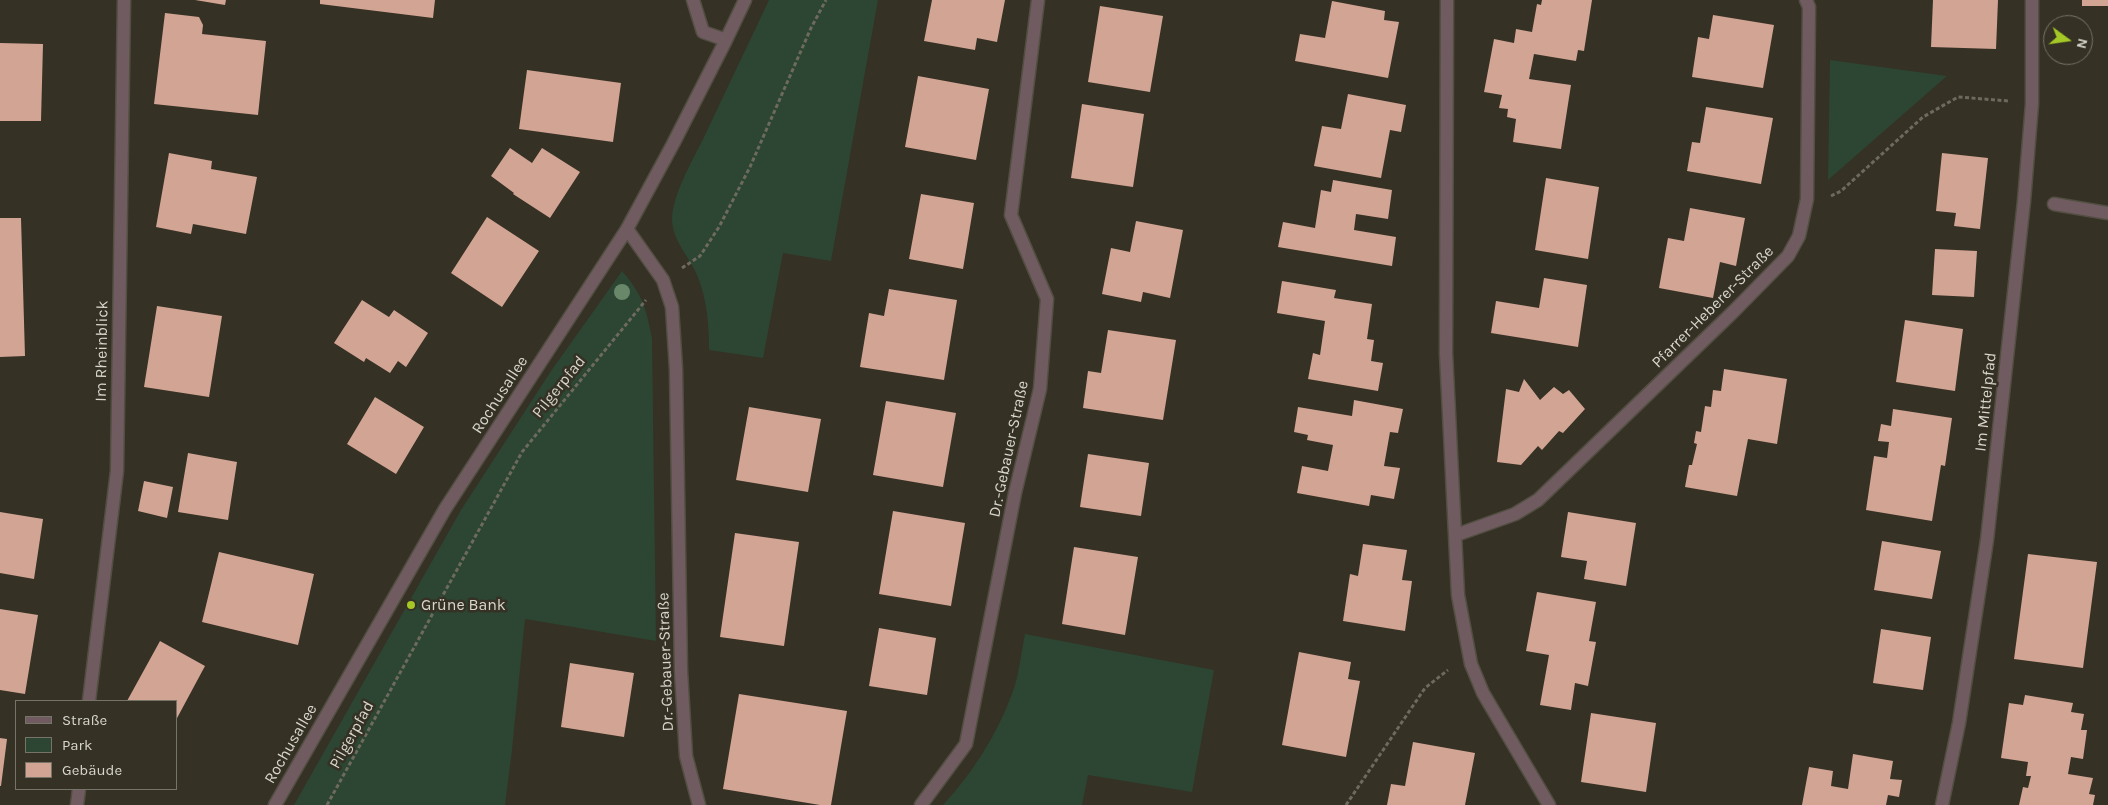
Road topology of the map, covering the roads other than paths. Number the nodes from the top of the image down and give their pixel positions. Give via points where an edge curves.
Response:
1 (124, 0) edge
2 (693, 0) edge
3 (745, 0) edge
4 (1038, 0) edge
5 (1447, 0) edge
6 (1806, 0) edge
7 (2032, 0) edge
8 (726, 40) junction
9 (2054, 204) dead end
10 (2108, 213) edge
11 (627, 229) junction
12 (1456, 535) junction
13 (89, 700) edge
14 (79, 790) edge
15 (77, 805) edge
16 (275, 805) edge
17 (699, 805) edge
18 (921, 805) edge
19 (1549, 805) edge
20 (1942, 805) edge

1 - 13 street, Im Rheinblick via 117,471
2 - 8 street via 703,32
3 - 8 street, Rochusallee
4 - 18 street, Dr.-Gebauer-Straße via 1012,215 1047,299 1040,390 1015,493 966,744
5 - 12 street via 1446,353
6 - 12 street, Pfarrer-Heberer-Straße via 1809,7 1807,199 1799,236 1788,256 1538,500 1515,514
7 - 20 street, Im Mittelpfad via 2032,104 2024,201 1987,540 1960,723
8 - 11 street, Rochusallee
9 - 10 street
11 - 16 street, Rochusallee via 445,509
11 - 17 street, Dr.-Gebauer-Straße via 663,280 672,307 681,671 686,756
12 - 19 street via 1458,595 1468,655 1483,693
14 - 15 street

